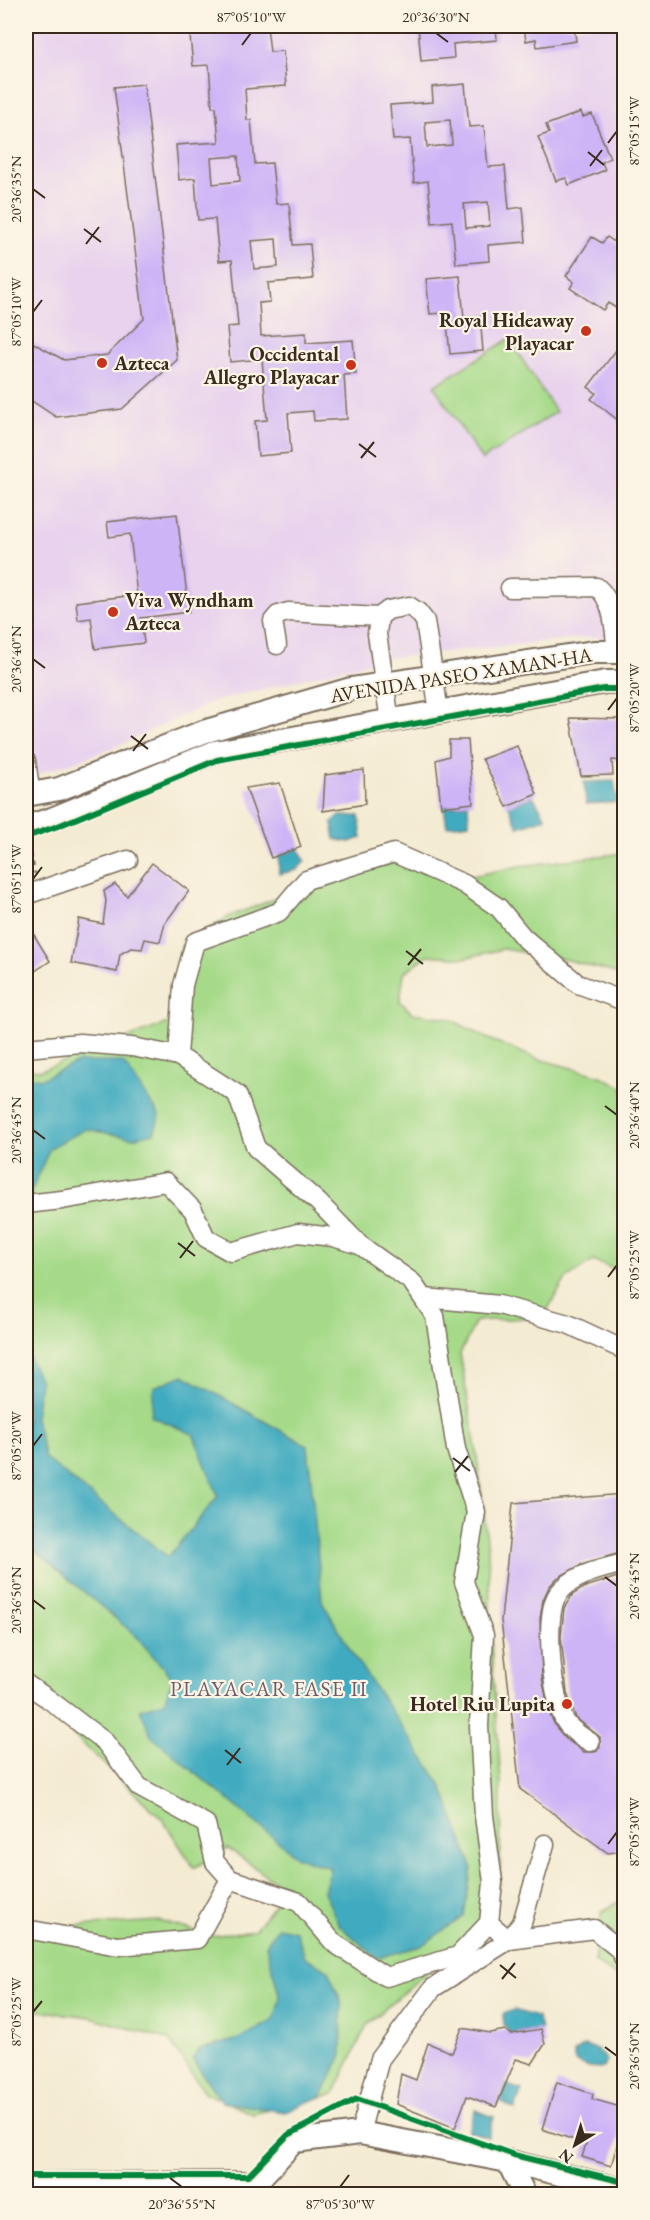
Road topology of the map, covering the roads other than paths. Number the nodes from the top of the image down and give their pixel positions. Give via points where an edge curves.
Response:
1 (510, 588) dead end
2 (379, 617) junction
3 (277, 645) dead end
4 (621, 652) edge
5 (433, 676) junction
6 (624, 682) edge
7 (383, 684) junction
8 (439, 712) junction
9 (390, 721) junction
10 (203, 732) junction
11 (215, 752) junction
12 (26, 761) edge
13 (28, 794) edge
14 (26, 831) edge
15 (128, 860) dead end
16 (32, 892) edge
17 (624, 1001) edge
18 (26, 1048) edge
19 (178, 1056) junction
20 (26, 1204) edge
21 (360, 1245) junction
22 (425, 1298) junction
23 (624, 1350) edge
24 (624, 1563) edge
25 (26, 1684) edge
26 (590, 1742) dead end
27 (545, 1844) dead end
28 (230, 1878) junction
29 (489, 1923) junction
30 (26, 1929) edge
31 (509, 1940) junction
32 (624, 1959) edge
33 (360, 2133) junction
34 (508, 2162) junction
35 (26, 2184) edge
36 (252, 2189) edge
37 (624, 2190) edge
38 (524, 2194) edge

1 - 4 lane via 597,587 611,611
2 - 3 lane via 288,612 273,621
2 - 5 lane via 388,610 409,606 418,612 425,621
2 - 7 lane via 376,634
4 - 5 main road, AVENIDA PASEO XAMAN-HA via 594,652
5 - 7 main road, AVENIDA PASEO XAMAN-HA
5 - 8 lane
6 - 8 main road, AVENIDA PASEO XAMAN-HA
7 - 9 lane
7 - 10 main road, AVENIDA PASEO XAMAN-HA via 351,689
8 - 9 main road, AVENIDA PASEO XAMAN-HA
9 - 11 main road, AVENIDA PASEO XAMAN-HA
10 - 11 lane
10 - 13 main road, AVENIDA PASEO XAMAN-HA via 59,789
11 - 14 main road, AVENIDA PASEO XAMAN-HA
12 - 13 lane
15 - 16 lane
17 - 19 lane via 578,984 523,937 499,908 464,884 394,853 306,880 279,912 195,942 183,985
18 - 19 lane via 80,1043
19 - 21 lane via 237,1094 256,1148
20 - 21 lane via 166,1182 193,1210 206,1239 231,1252 298,1233
21 - 22 lane via 412,1282
22 - 23 lane via 499,1305 568,1324
22 - 29 lane via 435,1316 456,1449 476,1512 464,1582 484,1635 479,1726 484,1816 493,1882
24 - 26 lane via 572,1581 557,1595 554,1605 550,1649 555,1693 564,1720
25 - 28 lane via 105,1742 139,1787 206,1824 215,1862
27 - 31 lane via 522,1923
28 - 29 lane via 299,1902 334,1943 386,1977 458,1956
28 - 30 lane via 196,1939 118,1946
29 - 31 lane
31 - 32 lane via 594,1929 620,1950
31 - 33 lane via 433,1988 380,2059
33 - 34 main road
33 - 36 main road via 294,2141
34 - 37 main road
34 - 38 main road
35 - 36 main road

